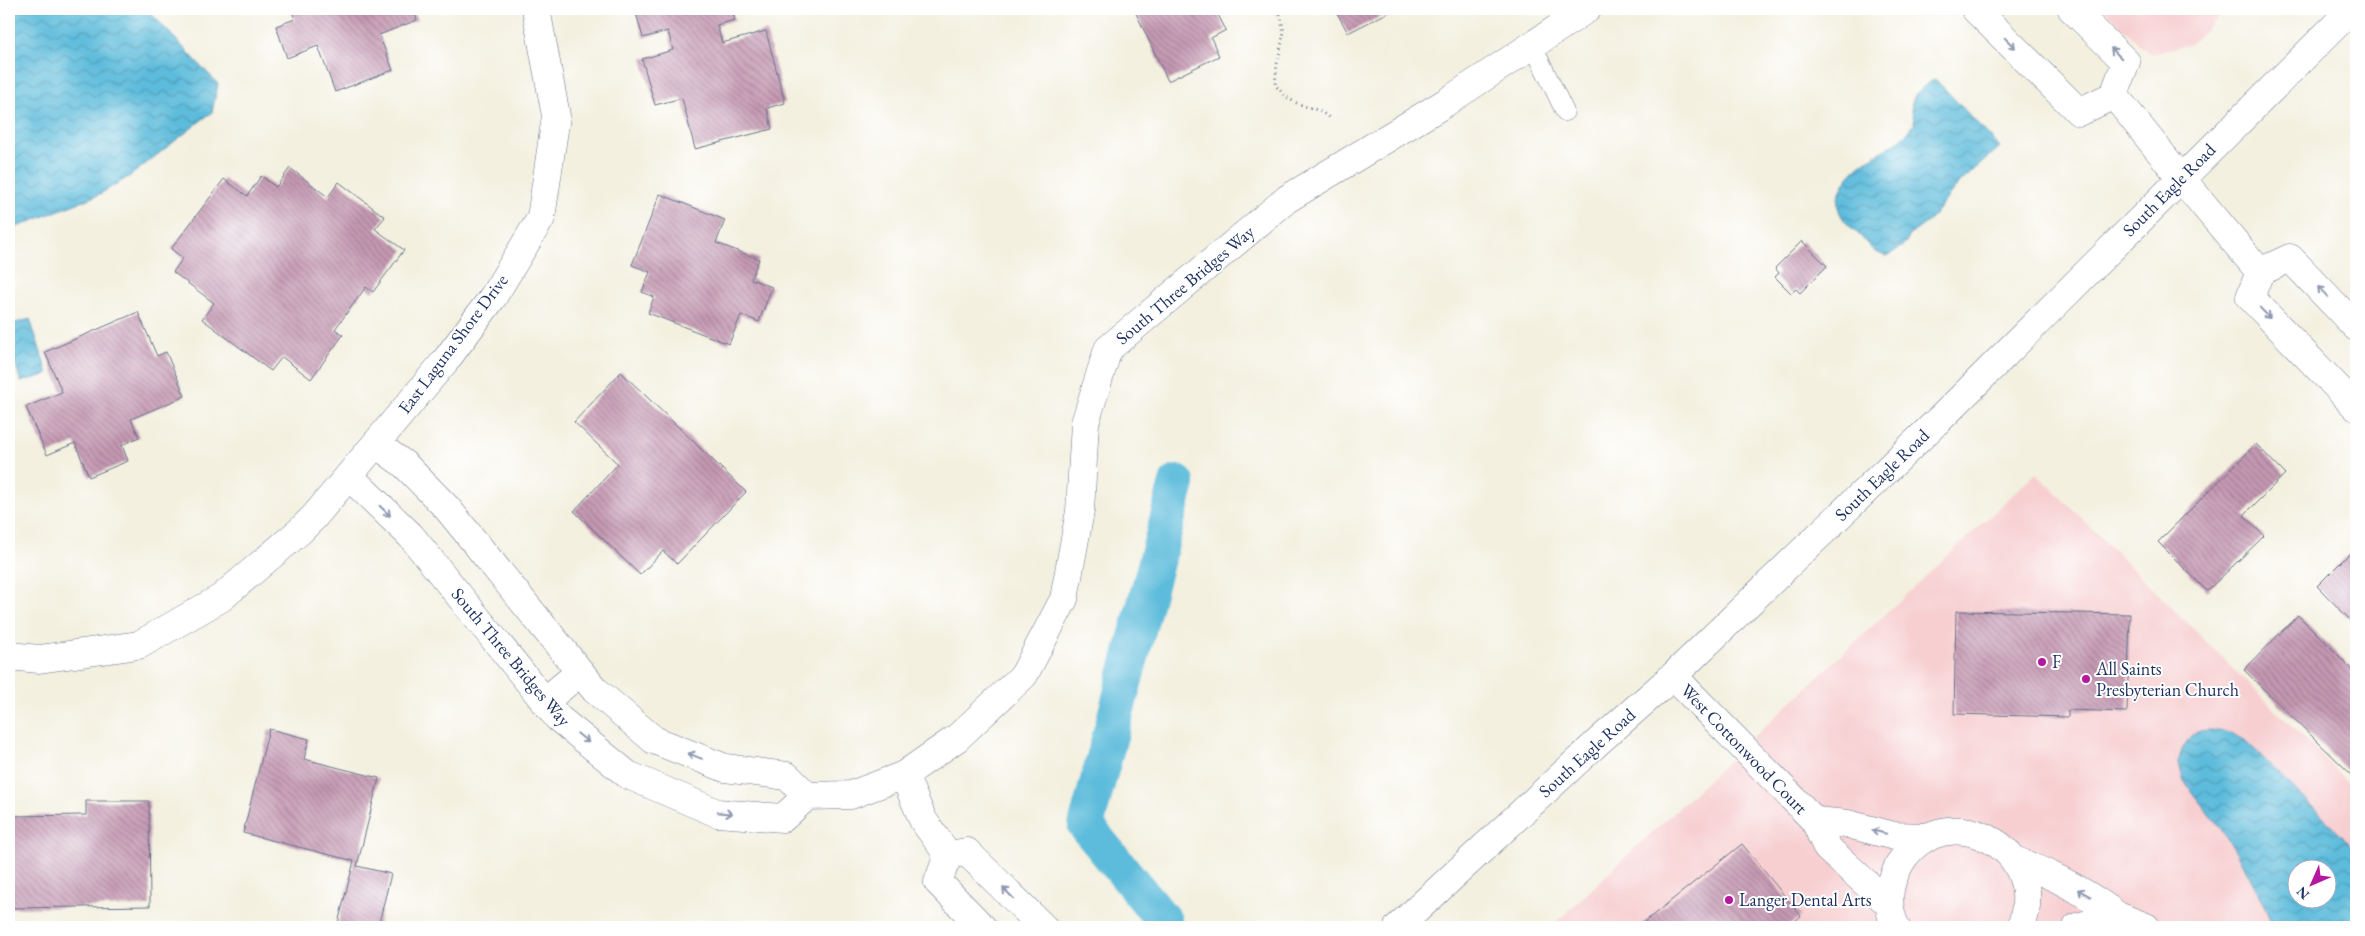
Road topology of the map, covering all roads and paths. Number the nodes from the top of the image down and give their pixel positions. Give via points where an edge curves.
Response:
1 (536, 9) edge
2 (1279, 9) edge
3 (1587, 9) edge
4 (1975, 9) edge
5 (2072, 9) edge
6 (2352, 9) edge
7 (1533, 46) junction
8 (2114, 95) junction
9 (1565, 112) dead end
10 (1329, 118) dead end
11 (2181, 178) junction
12 (2260, 272) junction
13 (2356, 327) edge
14 (2356, 407) edge
15 (376, 444) junction
16 (350, 477) junction
17 (9, 656) edge
18 (580, 672) junction
19 (1673, 676) junction
20 (544, 702) junction
21 (904, 775) junction
22 (807, 796) junction
23 (1815, 821) junction
24 (1927, 837) junction
25 (948, 855) junction
26 (2014, 860) junction
27 (1892, 916) edge
28 (2118, 916) junction
29 (982, 927) edge
30 (1043, 927) edge
31 (1398, 927) edge
32 (2021, 927) edge
33 (2077, 927) edge
34 (2146, 927) edge

1 - 15 main road, East Laguna Shore Drive via 556,116 540,218 493,297
2 - 10 path via 1284,32 1275,85 1285,96 1320,110
3 - 7 main road, South Three Bridges Way
4 -> 8 main road via 2079,112
8 -> 5 main road via 2126,62
6 - 11 main road, South Eagle Road
7 - 9 lane
7 - 21 main road, South Three Bridges Way via 1287,199 1108,349 1085,423 1080,510 1064,598 1024,676 957,738
8 - 11 main road
11 - 12 main road
11 - 19 main road, South Eagle Road via 1947,412
13 -> 12 main road via 2290,258
12 -> 14 main road via 2250,297
15 - 16 main road, East Laguna Shore Drive
15 - 18 main road via 404,465 447,508
16 - 17 main road, East Laguna Shore Drive via 300,531 221,598 139,645 39,659
16 -> 20 main road, South Three Bridges Way via 411,536
18 - 20 main road
22 -> 18 main road via 787,776 725,768 654,740
19 - 23 main road, West Cottonwood Court
19 - 31 main road, South Eagle Road
20 -> 22 main road, South Three Bridges Way via 558,718 628,775 717,813 783,818
21 - 22 main road, South Three Bridges Way via 851,794
21 - 25 main road via 923,820
24 -> 23 main road, West Cottonwood Court via 1894,836 1848,824
23 - 27 main road, West Cottonwood Court via 1827,848
24 - 26 main road, West Cottonwood Court via 1950,831 1975,832 2004,848
24 - 27 main road, West Cottonwood Court via 1910,849 1898,865 1891,884
25 - 29 main road via 938,882
30 -> 25 main road via 967,852
28 -> 26 main road, West Cottonwood Court via 2089,894
26 - 32 main road, West Cottonwood Court via 2023,875 2026,892 2026,910
28 - 33 main road
28 - 34 main road, West Cottonwood Court

